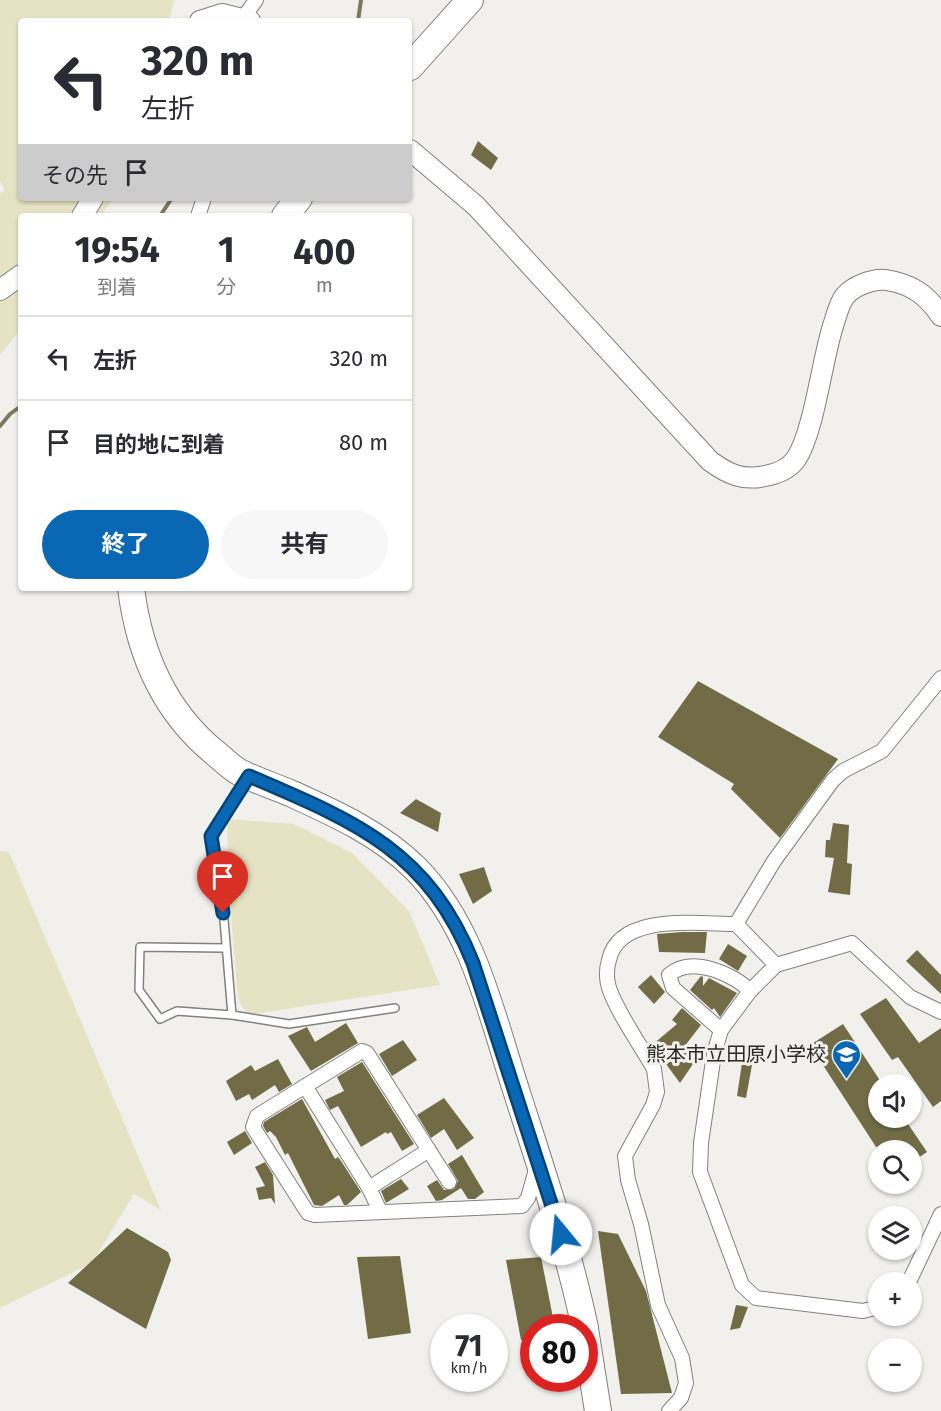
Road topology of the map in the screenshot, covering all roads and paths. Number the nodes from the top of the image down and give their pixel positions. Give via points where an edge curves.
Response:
1 (256, 0) edge
2 (470, 0) edge
3 (210, 18) edge
4 (237, 18) edge
5 (246, 18) edge
6 (412, 65) edge
7 (412, 152) edge
8 (297, 201) edge
9 (287, 213) edge
10 (18, 277) edge
11 (0, 290) edge
12 (941, 316) edge
13 (131, 591) edge
14 (941, 678) edge
15 (249, 776) junction
16 (736, 924) junction
17 (225, 948) junction
18 (776, 965) junction
19 (750, 991) junction
20 (395, 1008) dead end
21 (941, 1012) edge
22 (232, 1016) junction
23 (721, 1030) junction
24 (305, 1086) junction
25 (429, 1150) junction
26 (542, 1171) junction
27 (449, 1182) dead end
28 (369, 1188) junction
29 (380, 1211) junction
30 (941, 1214) edge
31 (914, 1272) edge
32 (868, 1310) edge
33 (582, 1314) edge
34 (595, 1392) edge
35 (598, 1411) edge
36 (669, 1411) edge

1 - 5 street
2 - 6 highway
3 - 4 street via 222,14
7 - 12 street via 476,206 710,462 730,475 751,479 777,474 795,459 805,437 845,296 864,283 883,279 905,283 921,291
8 - 9 highway
10 - 11 street
13 - 15 highway via 149,667 170,704 200,740
14 - 16 street via 882,751 833,780 774,861
15 - 17 lane via 211,836 222,896
15 - 26 highway via 364,829 416,868 459,928 480,980
16 - 18 street
16 - 36 street via 656,924 630,932 610,953 606,972 609,988 657,1080 653,1105 625,1156 658,1305 682,1358 686,1383 681,1398
17 - 22 lane
17 - 22 lane via 140,946 139,990 160,1019 177,1011
18 - 19 street
18 - 21 street via 852,943 910,997
19 - 23 street
19 - 23 street via 720,970 692,968 669,975 674,988
20 - 22 lane via 289,1024
23 - 32 street via 700,1143 700,1172 742,1285 756,1298
24 - 25 street via 362,1051 367,1053
24 - 28 street
24 - 29 street via 257,1116 253,1127 308,1213
25 - 27 street
25 - 28 street
26 - 29 street via 535,1173 522,1206
26 - 33 highway
28 - 29 street
30 - 31 street
34 - 35 highway

